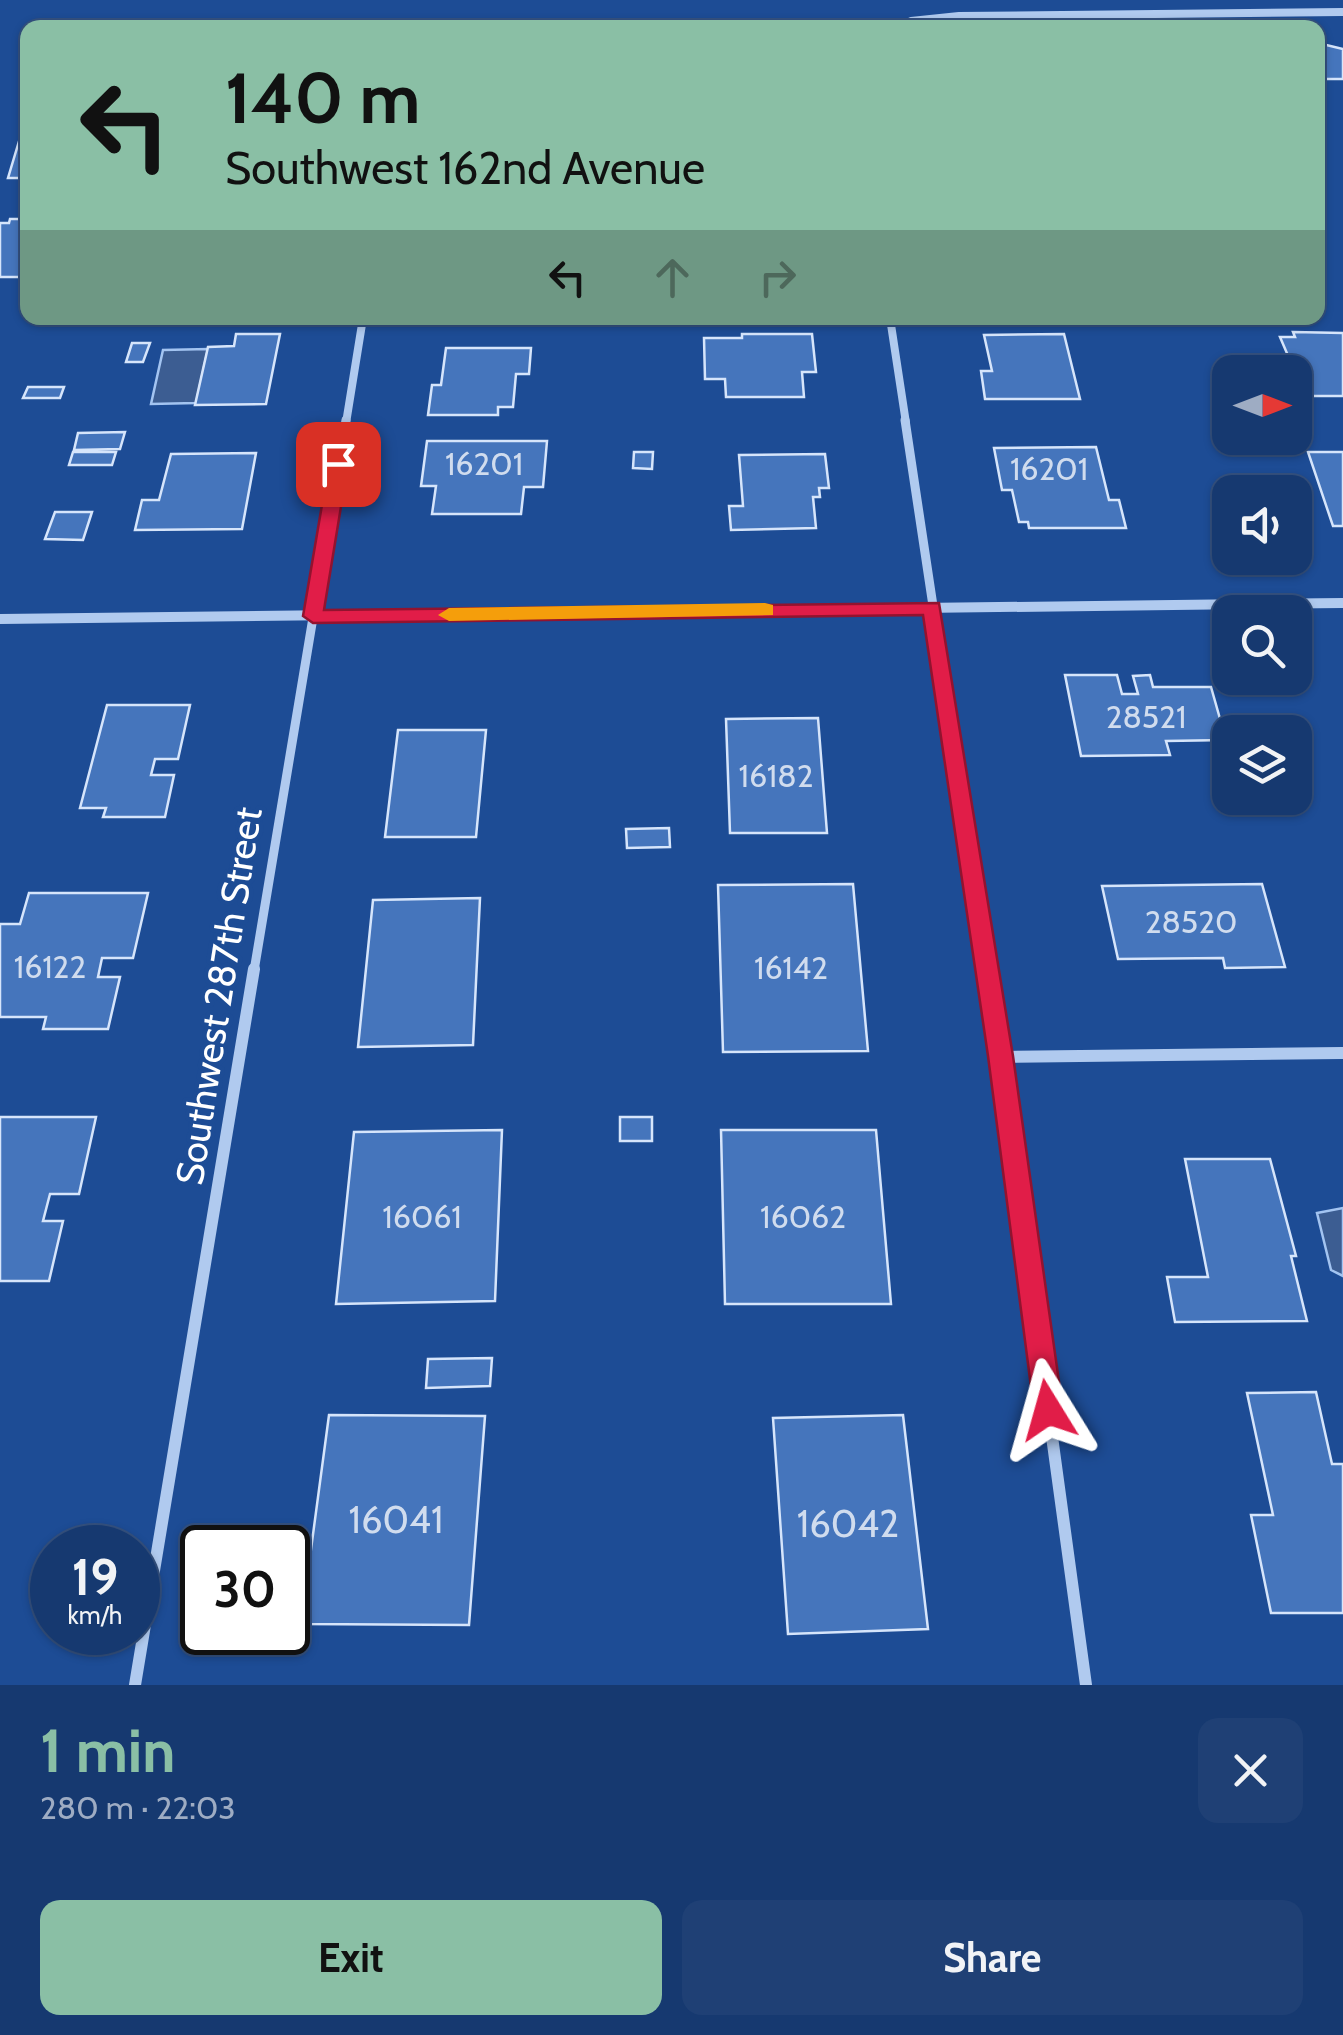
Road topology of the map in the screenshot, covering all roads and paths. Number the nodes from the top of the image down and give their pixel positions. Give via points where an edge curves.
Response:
1 (1343, 12) edge
2 (935, 20) edge
3 (362, 325) edge
4 (891, 325) edge
5 (1343, 603) edge
6 (932, 608) junction
7 (313, 616) junction
8 (0, 620) edge
9 (1343, 1053) edge
10 (1000, 1056) junction
11 (135, 1685) edge
12 (1086, 1685) edge

1 - 2 street
3 - 7 street, Southwest 287th Street
4 - 6 street
5 - 6 street
6 - 7 street
6 - 10 street
7 - 8 street
7 - 11 street, Southwest 287th Street
9 - 10 street
10 - 12 street

